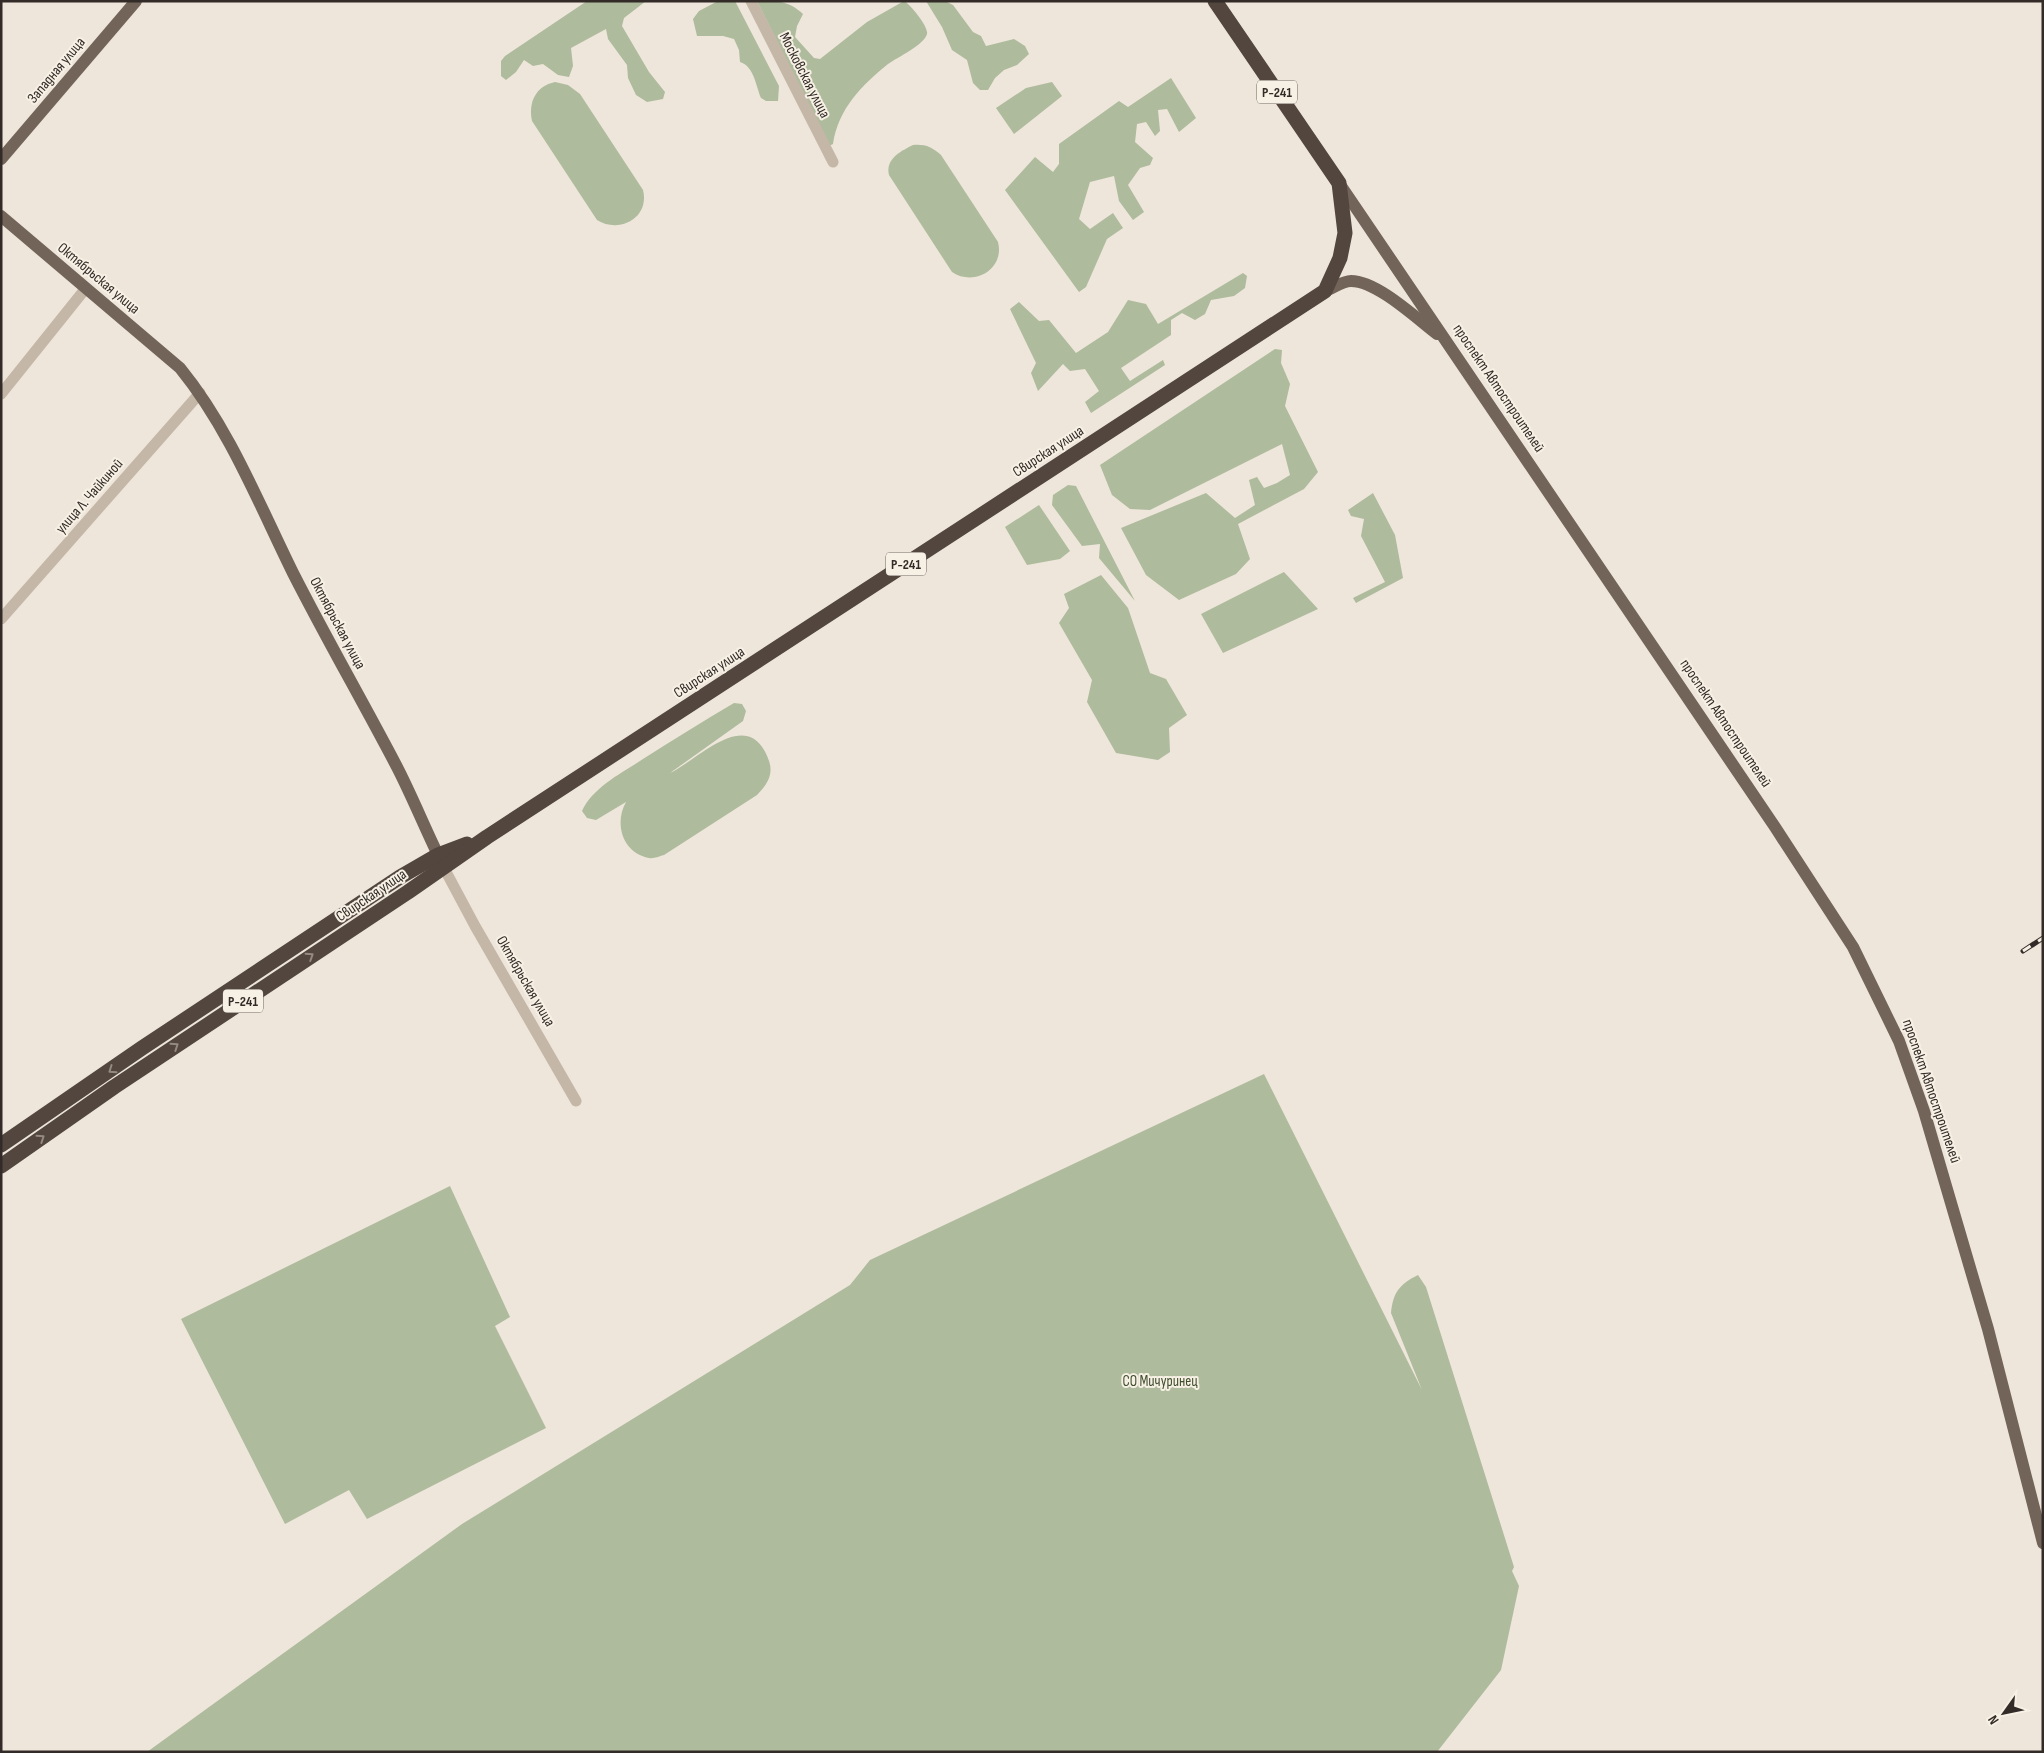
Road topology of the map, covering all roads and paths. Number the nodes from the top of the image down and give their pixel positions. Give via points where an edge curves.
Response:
1 (136, 1) edge
2 (751, 1) edge
3 (1215, 1) edge
4 (1, 159) edge
5 (833, 162) dead end
6 (1339, 183) junction
7 (1, 216) edge
8 (86, 288) junction
9 (1326, 291) junction
10 (1444, 338) junction
11 (200, 393) junction
12 (1, 394) edge
13 (1, 619) edge
14 (441, 861) junction
15 (576, 1101) dead end
16 (1, 1145) edge
17 (1, 1166) edge
18 (2043, 1543) edge

1 - 4 main road, Западная улица
2 - 5 street, Московская улица
3 - 6 highway, проспект Автостроителей / Р-241
6 - 9 highway, Р-241 via 1345,233 1340,258
6 - 10 main road, проспект Автостроителей
7 - 8 main road, Октябрьская улица
8 - 11 main road, Октябрьская улица via 180,368
8 - 12 street
9 - 10 main road, Свирская улица via 1349,281 1365,283
9 - 14 highway, Свирская улица / Р-241 via 487,837
10 - 18 main road, проспект Автостроителей via 1839,923 1876,991 1899,1041 1927,1120 1988,1329
11 - 13 street, улица Л. Чайкиной
11 - 14 main road, Октябрьская улица via 401,775
14 - 15 street, Октябрьская улица
14 -> 16 highway, Свирская улица / Р-241 via 400,877
17 -> 14 highway, Свирская улица / Р-241

